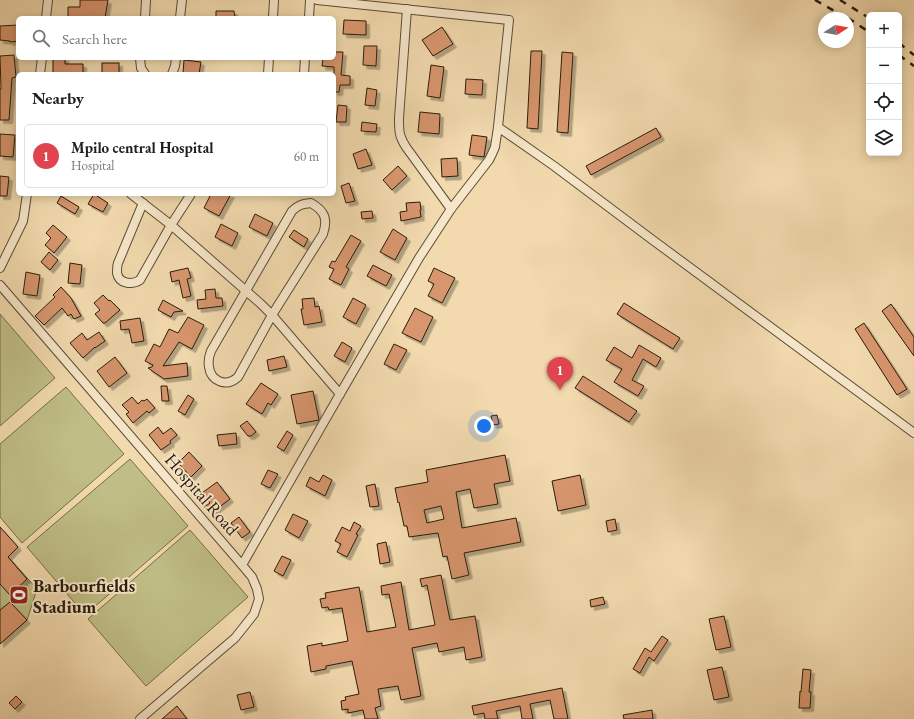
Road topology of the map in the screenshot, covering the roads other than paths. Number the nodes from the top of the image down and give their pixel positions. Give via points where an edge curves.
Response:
1 (48, 0) edge
2 (146, 0) edge
3 (182, 0) edge
4 (274, 0) edge
5 (310, 0) edge
6 (317, 0) edge
7 (407, 9) junction
8 (46, 16) edge
9 (144, 16) edge
10 (180, 16) edge
11 (273, 16) edge
12 (309, 16) edge
13 (42, 60) edge
14 (140, 60) edge
15 (176, 60) edge
16 (269, 60) edge
17 (305, 60) edge
18 (40, 72) edge
19 (144, 72) edge
20 (173, 72) edge
21 (268, 72) edge
22 (304, 72) edge
23 (498, 127) junction
24 (27, 196) edge
25 (133, 196) edge
26 (190, 196) edge
27 (142, 203) junction
28 (451, 209) junction
29 (171, 225) junction
30 (0, 268) edge
31 (0, 285) edge
32 (246, 290) junction
33 (272, 315) junction
34 (340, 394) junction
35 (914, 433) edge
36 (242, 565) junction
37 (140, 719) edge

1 - 8 street
2 - 9 street
3 - 10 street
4 - 11 street
5 - 12 street
6 - 7 street
7 - 23 street via 509,20
7 - 28 street via 399,118 400,138
13 - 18 street
14 - 19 street
15 - 20 street
16 - 21 street
17 - 22 street
23 - 28 street via 495,147 489,160
23 - 35 street
24 - 30 street via 23,221
25 - 27 street
26 - 29 street
27 - 29 street
27 - 29 street via 118,263 117,272 124,282 129,284 140,280
28 - 34 street via 419,258
29 - 32 street
31 - 36 street, Hospital Road
32 - 33 street
32 - 33 street via 211,351 209,366 211,374 216,379 228,383 238,377
32 - 33 street via 292,211 303,204 317,207 325,218 323,234
33 - 34 street
34 - 36 street
36 - 37 street, Hospital Road via 252,577 257,589 259,599 254,614 235,638

